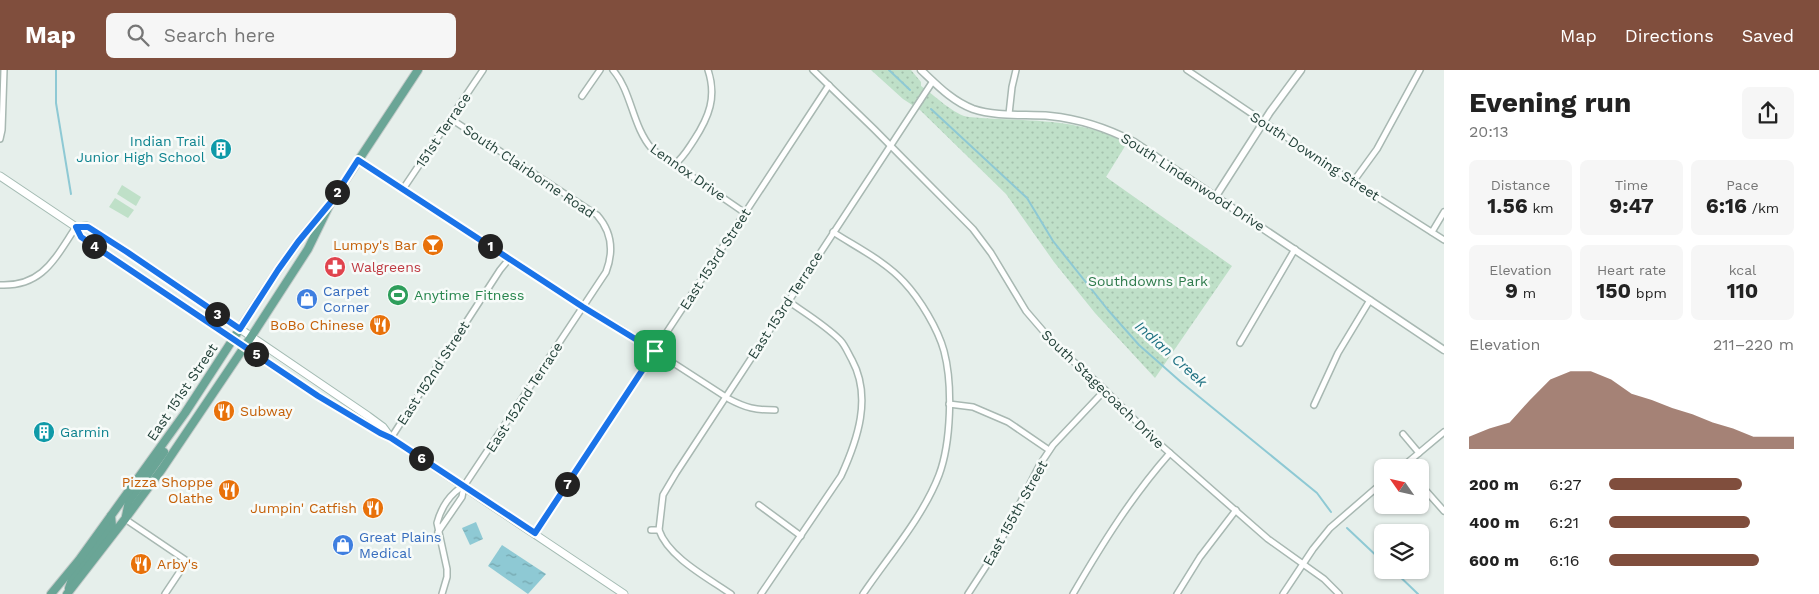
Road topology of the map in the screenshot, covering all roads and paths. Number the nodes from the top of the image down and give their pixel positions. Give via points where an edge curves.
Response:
1 (4, 70) edge
2 (418, 70) edge
3 (483, 70) edge
4 (600, 70) edge
5 (613, 70) edge
6 (708, 70) edge
7 (813, 70) edge
8 (921, 70) edge
9 (1016, 70) edge
10 (1187, 70) edge
11 (1301, 70) edge
12 (1420, 70) edge
13 (932, 80) junction
14 (829, 85) junction
15 (582, 96) dead end
16 (1009, 114) junction
17 (451, 119) junction
18 (1263, 123) junction
19 (0, 139) edge
20 (890, 145) junction
21 (358, 160) junction
22 (674, 165) junction
23 (0, 176) edge
24 (1353, 182) junction
25 (403, 189) junction
26 (1216, 196) junction
27 (331, 202) junction
28 (1444, 212) edge
29 (745, 213) junction
30 (76, 227) junction
31 (833, 232) junction
32 (1432, 232) junction
33 (1444, 240) edge
34 (1295, 249) junction
35 (509, 259) junction
36 (0, 285) edge
37 (1370, 300) junction
38 (788, 301) junction
39 (583, 307) junction
40 (240, 329) junction
41 (251, 337) junction
42 (234, 338) junction
43 (1240, 343) dead end
44 (245, 346) junction
45 (1444, 350) edge
46 (655, 351) junction
47 (1104, 390) junction
48 (725, 396) junction
49 (949, 404) junction
50 (1314, 405) dead end
51 (775, 410) dead end
52 (172, 432) junction
53 (1444, 432) edge
54 (1403, 434) dead end
55 (391, 438) junction
56 (1049, 450) junction
57 (1170, 453) junction
58 (1419, 453) junction
59 (1412, 459) edge
60 (464, 486) junction
61 (1374, 490) edge
62 (1429, 494) edge
63 (759, 506) dead end
64 (1236, 510) junction
65 (1444, 511) edge
66 (111, 516) junction
67 (125, 519) junction
68 (651, 530) dead end
69 (659, 530) junction
70 (438, 532) junction
71 (535, 533) junction
72 (801, 536) junction
73 (1303, 564) junction
74 (67, 593) edge
75 (51, 594) edge
76 (165, 594) edge
77 (442, 594) edge
78 (624, 594) edge
79 (731, 594) edge
80 (760, 594) edge
81 (863, 594) edge
82 (968, 594) edge
83 (1074, 594) edge
84 (1177, 594) edge
85 (1284, 594) edge
86 (1338, 594) edge

1 - 19 street
2 - 21 main road, East 151st Street
3 - 17 street, 151st Terrace
4 - 15 street
5 - 22 street, Lennox Drive via 622,83 644,140
6 - 22 street via 713,91 710,111 682,158
7 - 14 street, South Stagecoach Drive
8 - 13 street, South Lindenwood Drive
9 - 16 street
10 - 18 street, South Downing Street
11 - 18 street
12 - 24 street via 1377,149
13 - 16 street, South Lindenwood Drive via 958,102 974,109
13 - 20 street, East 153rd Terrace
14 - 20 street, South Stagecoach Drive
14 - 29 street, East 153rd Street
16 - 26 street, South Lindenwood Drive via 1072,119 1112,130
17 - 25 street, 151st Terrace
17 - 39 street, South Clairborne Road via 602,220 610,236 611,256 606,272
18 - 24 street, South Downing Street
18 - 26 street
20 - 31 street, East 153rd Terrace
20 - 47 street, South Stagecoach Drive via 973,230 1042,331
21 - 25 street
21 - 27 main road, East 151st Street
22 - 29 street, Lennox Drive
23 - 30 main road
24 - 32 street, South Downing Street
25 - 35 street
26 - 34 street, South Lindenwood Drive
27 - 40 main road, East 151st Street via 298,242
27 - 41 main road, East 151st Street via 308,249
28 - 32 street
29 - 46 street, East 153rd Street
30 - 36 street via 43,273 19,284
30 - 40 main road via 88,227
30 - 42 main road via 81,237
31 - 38 street, East 153rd Terrace
31 - 49 street via 887,268 904,282 918,301 944,351
32 - 33 street, South Downing Street
34 - 37 street, South Lindenwood Drive
34 - 43 street
35 - 39 street
35 - 55 street, East 152nd Street
37 - 45 street, South Lindenwood Drive
37 - 50 street via 1338,353
38 - 48 street, East 153rd Terrace
38 - 72 street via 841,341 857,370 863,403 850,457
39 - 46 street
39 - 60 street, East 152nd Terrace
40 - 41 main road
40 - 42 main road, East 151st Street
41 - 44 main road, East 151st Street
41 - 55 main road via 383,427
42 - 44 main road
42 - 52 main road, East 151st Street
44 - 55 main road via 318,396
44 - 67 main road, East 151st Street
46 - 48 street
46 - 71 street, East 153rd Street
47 - 56 street, East 155th Street
47 - 57 street, South Stagecoach Drive
48 - 51 street via 745,408
48 - 69 street, East 153rd Terrace via 663,495
49 - 56 street via 973,407 1008,422
49 - 81 street via 946,452 938,477 923,506
52 - 66 main road, East 151st Street
52 - 67 main road via 167,447 129,501
53 - 58 street
54 - 58 street
55 - 60 main road
56 - 82 street, East 155th Street via 994,554
57 - 64 street, South Stagecoach Drive
57 - 83 street via 1133,498
58 - 59 street
60 - 70 street via 462,497
60 - 70 street via 454,492 438,516
60 - 71 main road
61 - 73 street via 1330,528
62 - 65 street
63 - 72 street
64 - 73 street, South Stagecoach Drive
64 - 84 street
66 - 74 main road via 112,526 72,579
66 - 75 main road, East 151st Street
67 - 74 main road, East 151st Street
67 - 76 street via 187,561
68 - 69 street
69 - 79 street via 673,552
70 - 77 street via 447,569
71 - 78 main road
72 - 80 street
73 - 85 street
73 - 86 street, South Stagecoach Drive

